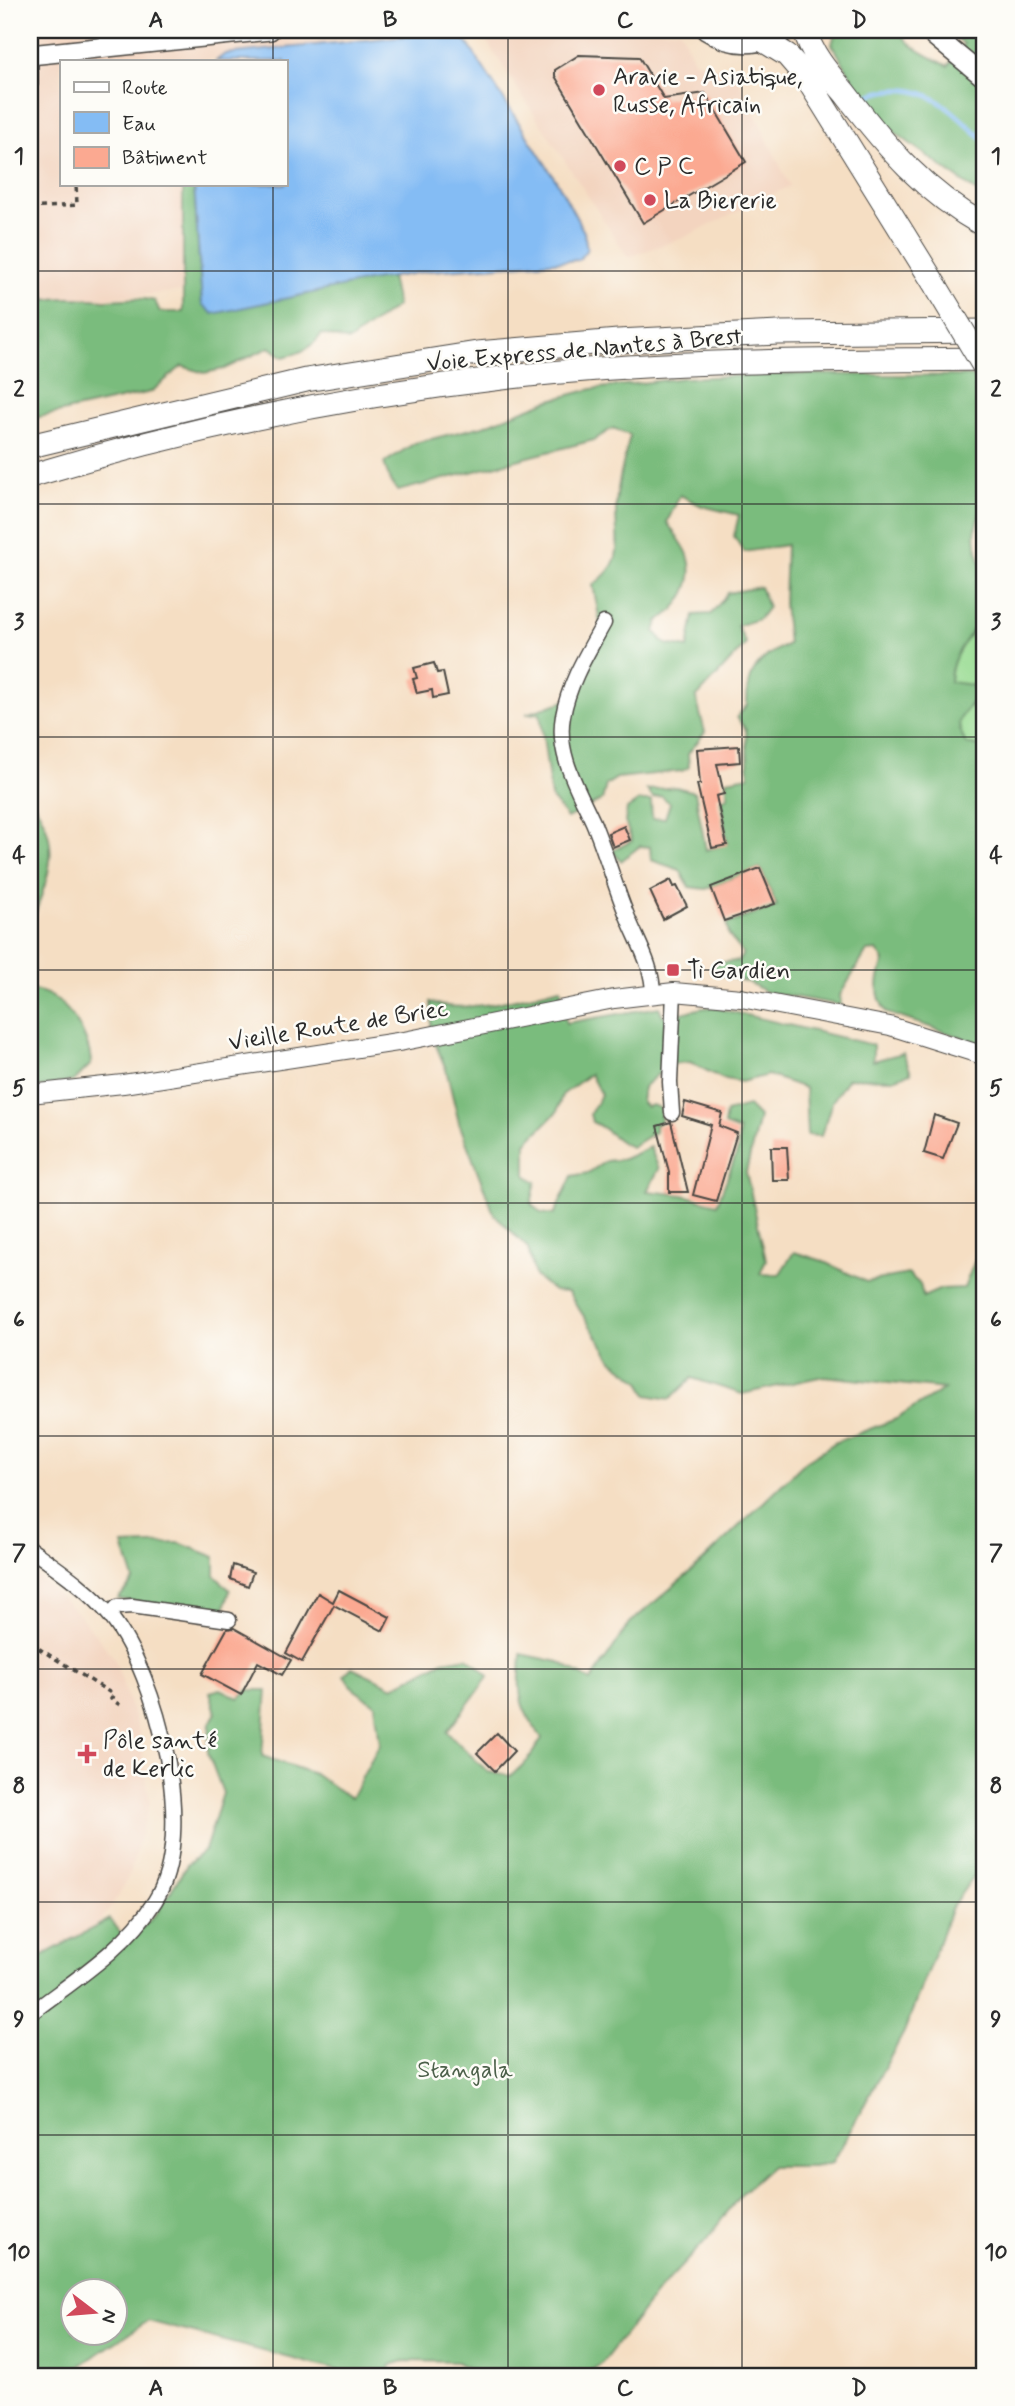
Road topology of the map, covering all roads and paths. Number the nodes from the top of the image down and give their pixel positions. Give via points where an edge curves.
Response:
1 (270, 30) edge
2 (283, 30) edge
3 (706, 30) edge
4 (787, 30) edge
5 (805, 30) edge
6 (927, 30) edge
7 (205, 39) junction
8 (764, 41) junction
9 (162, 46) junction
10 (83, 60) edge
11 (31, 62) edge
12 (60, 63) edge
13 (985, 78) edge
14 (30, 90) edge
15 (76, 186) edge
16 (30, 208) edge
17 (985, 226) edge
18 (985, 331) edge
19 (985, 359) edge
20 (985, 368) edge
21 (30, 446) edge
22 (30, 476) edge
23 (604, 623) dead end
24 (674, 992) junction
25 (653, 994) junction
26 (985, 1056) edge
27 (30, 1094) edge
28 (672, 1113) dead end
29 (30, 1549) edge
30 (110, 1615) junction
31 (229, 1620) dead end
32 (30, 1643) edge
33 (120, 1705) dead end
34 (30, 2014) edge

1 - 7 main road
2 - 7 main road
3 - 8 main road via 738,43
4 - 8 main road
5 - 17 highway via 827,71 901,164
6 - 13 main road
7 - 9 main road
8 - 20 highway, bridge via 787,55 806,77
9 - 10 main road
9 - 11 main road
11 - 12 main road
11 - 14 lane via 34,84
15 - 16 path via 77,205
18 - 21 highway, Voie Express de Nantes à Brest via 778,333 477,354 280,385
19 - 22 highway, Voie Express de Nantes à Brest via 716,363 512,377 254,419
23 - 25 street via 569,695 563,714 563,743 579,794 645,954
24 - 25 street, Vieille Route de Briec
24 - 26 street, Vieille Route de Briec via 741,998 890,1026
24 - 28 street
25 - 27 street, Vieille Route de Briec via 404,1041
29 - 30 street
30 - 31 street via 124,1606
30 - 34 street via 131,1651 162,1737 174,1799 172,1860 157,1899 135,1928
32 - 33 path via 114,1695 111,1699

